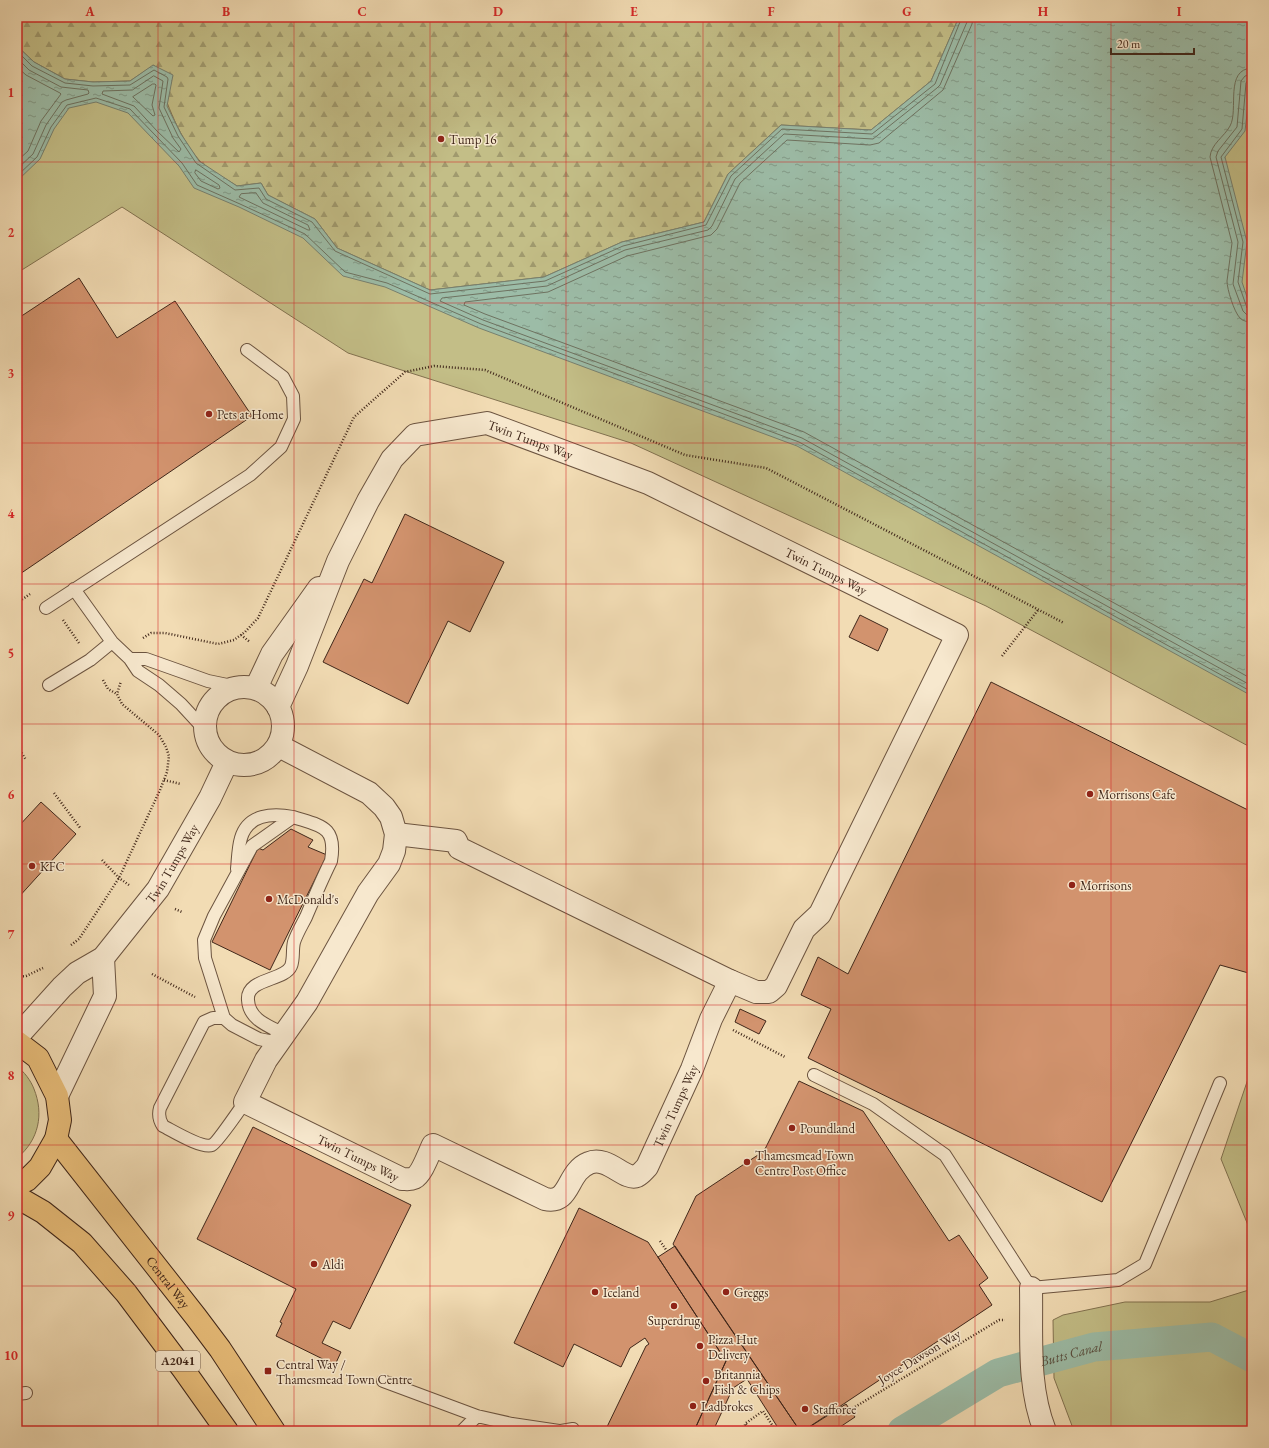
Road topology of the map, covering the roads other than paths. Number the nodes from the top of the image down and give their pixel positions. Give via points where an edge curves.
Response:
1 (247, 350) dead end
2 (338, 561) junction
3 (74, 589) junction
4 (46, 608) dead end
5 (112, 642) junction
6 (130, 659) junction
7 (49, 685) dead end
8 (247, 688) junction
9 (278, 707) junction
10 (205, 730) junction
11 (279, 746) junction
12 (227, 762) junction
13 (293, 817) junction
14 (396, 834) junction
15 (236, 876) junction
16 (104, 958) junction
17 (730, 981) junction
18 (224, 1018) junction
19 (17, 1037) edge
20 (282, 1038) junction
21 (17, 1042) edge
22 (814, 1075) dead end
23 (1220, 1083) dead end
24 (57, 1096) junction
25 (245, 1102) junction
26 (56, 1139) junction
27 (17, 1185) edge
28 (17, 1197) edge
29 (1031, 1288) junction
30 (383, 1381) dead end
31 (477, 1416) junction
32 (573, 1429) dead end
33 (227, 1431) edge
34 (274, 1431) edge
35 (462, 1431) edge
36 (560, 1431) edge
37 (1046, 1431) edge

1 - 3 lane via 283,377 293,396 294,419 280,447 250,475
2 - 8 street, Twin Tumps Way
2 - 9 street, Twin Tumps Way
2 - 17 street, Twin Tumps Way via 392,459 414,435 487,423 648,483 957,635 820,914 804,929 776,986 769,992 756,992
3 - 4 lane
3 - 5 lane
5 - 6 lane
5 - 7 lane via 90,660
6 - 8 lane via 146,659 208,681
6 - 10 lane via 138,671 159,685
8 - 9 street via 267,693 276,701
8 - 10 street via 226,691 217,697 206,717
9 - 11 street via 284,723
10 - 12 street via 208,743 216,754
11 - 12 street via 262,762 250,766
11 - 14 street via 369,792 391,817
12 - 16 street, Twin Tumps Way via 210,798 158,889
13 - 15 lane via 252,846
13 - 15 lane via 268,815 256,819 246,827 241,838
13 - 20 lane via 325,829 331,837 333,846 331,860 294,942 291,967 285,973 258,984 250,992 248,999 253,1015
14 - 17 street, Twin Tumps Way via 456,841 459,848
14 - 20 street via 389,864 368,893 307,1002
15 - 18 lane via 204,940 205,958
16 - 19 street, Twin Tumps Way via 78,973 62,987
16 - 24 street via 104,996
17 - 25 street, Twin Tumps Way via 647,1167 637,1176 630,1177 600,1161 590,1162 576,1172 563,1195 552,1201 433,1144 415,1178 402,1179
18 - 20 lane via 259,1039
18 - 25 lane via 213,1018 204,1022 160,1108 159,1121 163,1126 198,1143 213,1145
20 - 25 street via 266,1060
21 - 24 main road via 38,1058
22 - 29 lane via 873,1104 945,1155
23 - 29 lane via 1145,1264 1118,1280
24 - 26 main road via 60,1120
26 - 27 main road via 40,1167 27,1180
26 - 34 main road, Central Way / A2041 via 220,1349
28 - 33 main road, A2041 via 43,1212 82,1243 126,1293
29 - 37 street via 1031,1358 1035,1398
30 - 31 lane
31 - 35 lane
31 - 36 lane
32 - 36 lane

